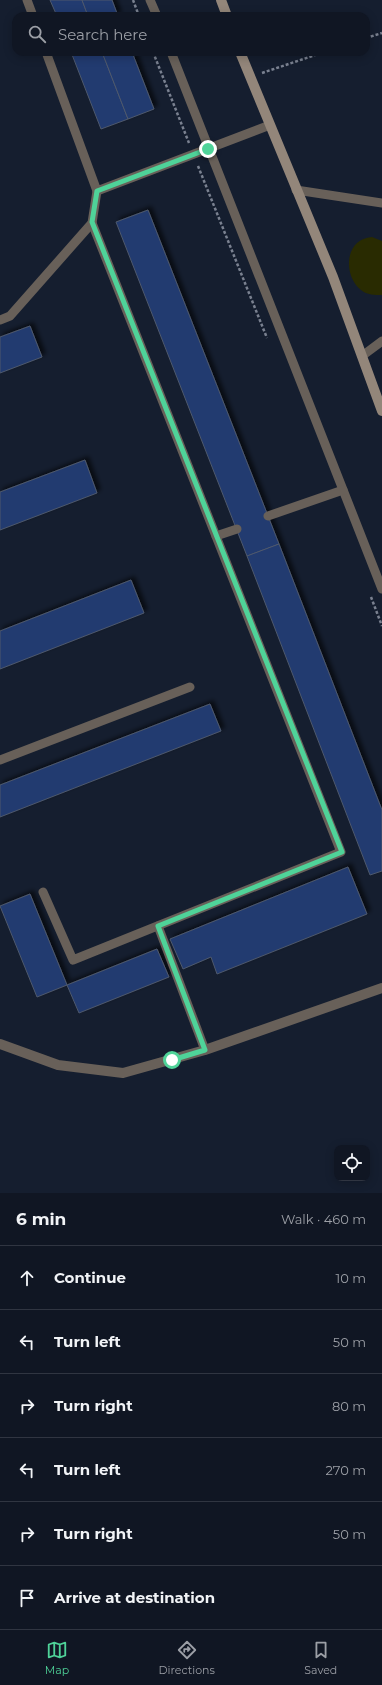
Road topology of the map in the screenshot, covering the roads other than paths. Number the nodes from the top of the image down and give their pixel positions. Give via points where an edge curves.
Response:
1 (27, 0) edge
2 (150, 0) edge
3 (221, 0) edge
4 (32, 12) edge
5 (154, 12) edge
6 (226, 12) edge
7 (47, 56) edge
8 (172, 56) edge
9 (242, 56) edge
10 (270, 125) junction
11 (208, 149) junction
12 (296, 190) junction
13 (97, 191) junction
14 (382, 203) edge
15 (92, 222) junction
16 (0, 320) edge
17 (382, 341) edge
18 (362, 356) junction
19 (382, 411) edge
20 (343, 490) junction
21 (268, 516) dead end
22 (237, 529) dead end
23 (216, 536) junction
24 (382, 588) edge
25 (190, 687) dead end
26 (0, 760) edge
27 (43, 892) dead end
28 (158, 926) junction
29 (382, 988) edge
30 (0, 1044) edge
31 (205, 1050) junction

1 - 4 lane
2 - 5 lane
3 - 6 street
7 - 13 lane
8 - 11 lane
9 - 10 street
10 - 11 lane
10 - 12 street
11 - 13 lane
11 - 20 lane
12 - 14 lane
12 - 18 street
13 - 15 lane
15 - 16 lane via 10,316
15 - 23 lane
17 - 18 lane
18 - 19 street
20 - 21 lane
20 - 24 lane
22 - 23 lane
23 - 28 lane via 342,852
25 - 26 lane
27 - 28 lane via 73,960
28 - 31 lane
29 - 31 street
30 - 31 street via 58,1065 123,1073

